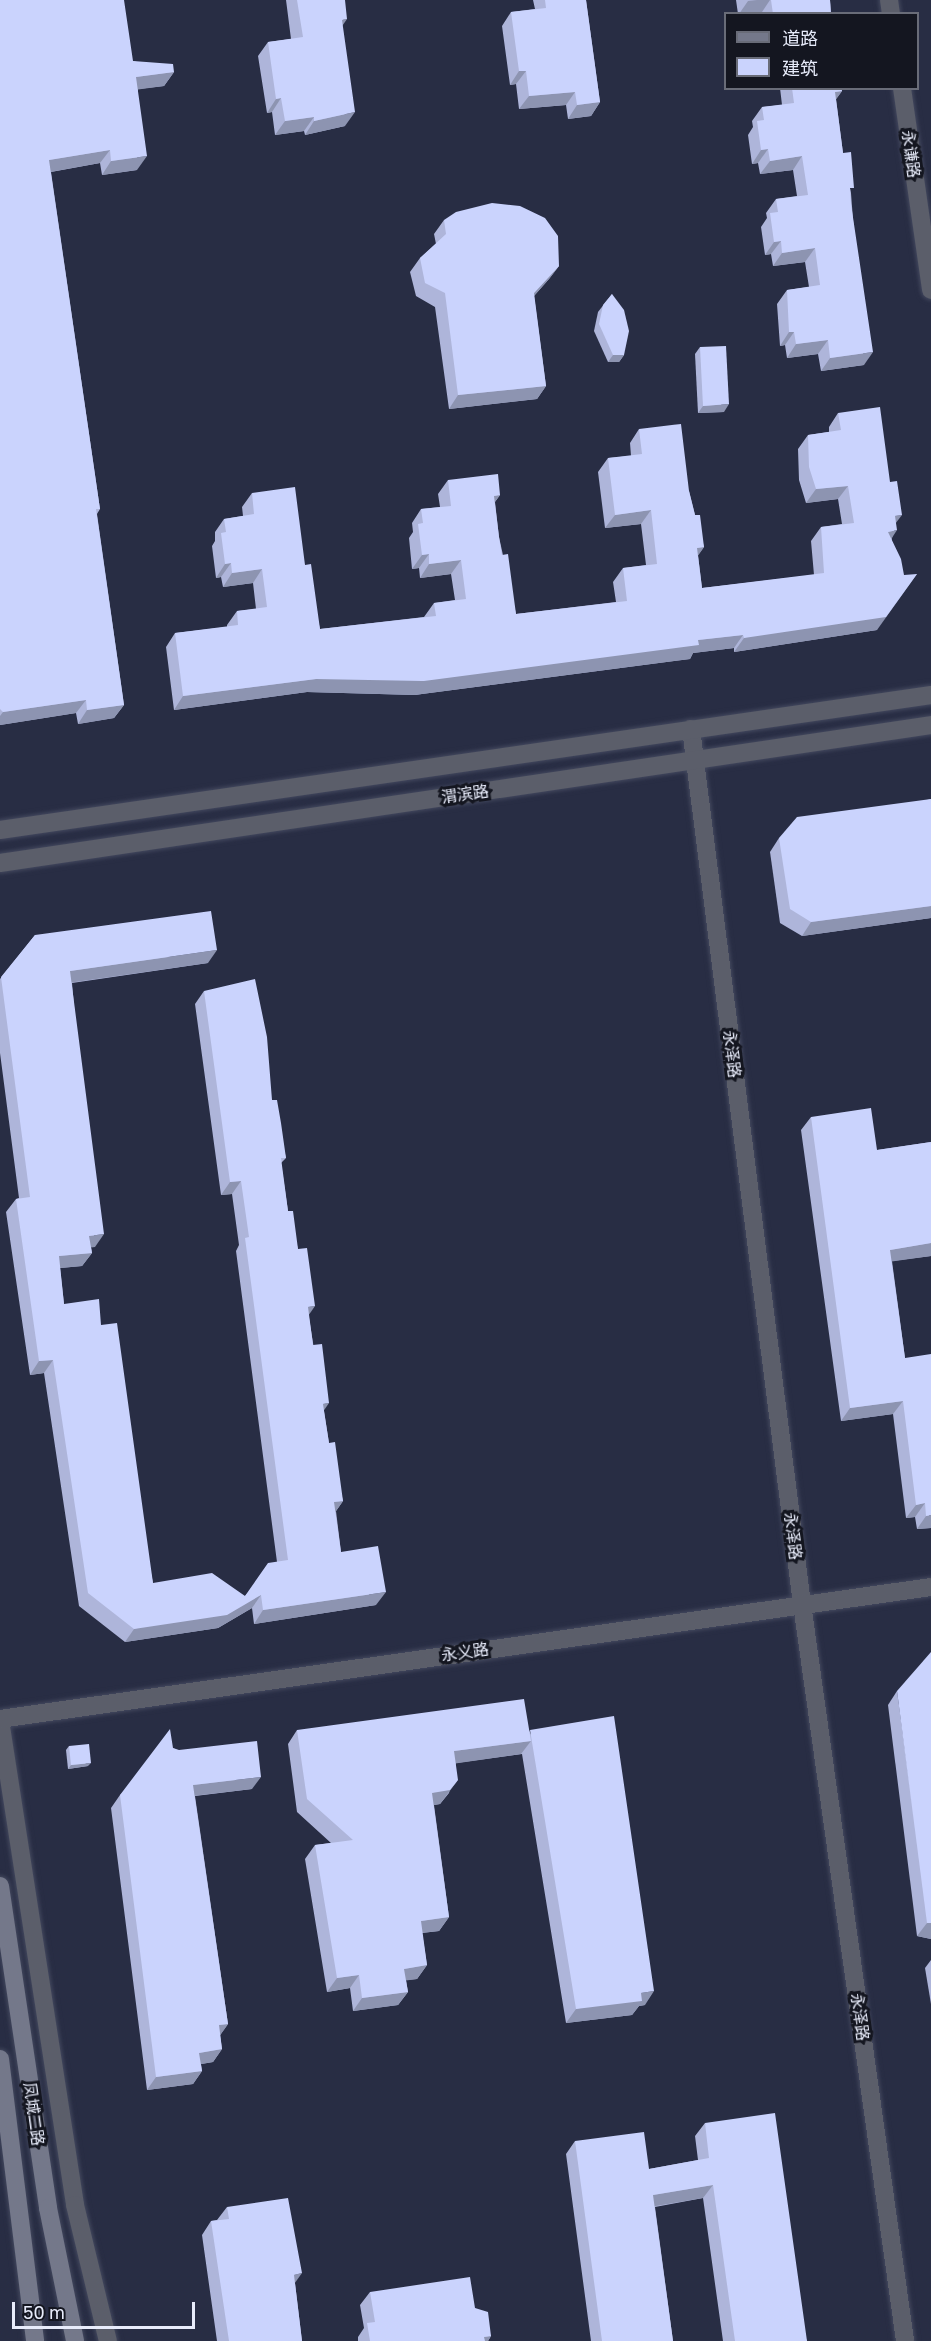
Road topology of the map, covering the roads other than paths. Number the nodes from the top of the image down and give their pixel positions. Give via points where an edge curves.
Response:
1 (902, 90) edge
2 (931, 290) edge
3 (931, 695) edge
4 (931, 726) edge
5 (691, 729) junction
6 (695, 760) junction
7 (0, 830) edge
8 (0, 863) edge
9 (931, 1587) edge
10 (802, 1604) junction
11 (0, 1719) edge
12 (0, 1886) edge
13 (0, 2059) edge
14 (35, 2341) edge
15 (75, 2341) edge
16 (108, 2341) edge
17 (906, 2341) edge

1 - 2 street, 永谦路
3 - 5 street, 渭滨路
4 - 6 street, 渭滨路
5 - 6 street, 永泽路
5 - 7 street, 渭滨路
6 - 8 street, 渭滨路
6 - 10 street, 永泽路
9 - 10 street, 永义路
10 - 11 street, 永义路
10 - 17 street, 永泽路
11 - 16 street via 75,2205
12 - 15 main road, 凤城二路 via 48,2208
13 - 14 main road, 凤城二路

